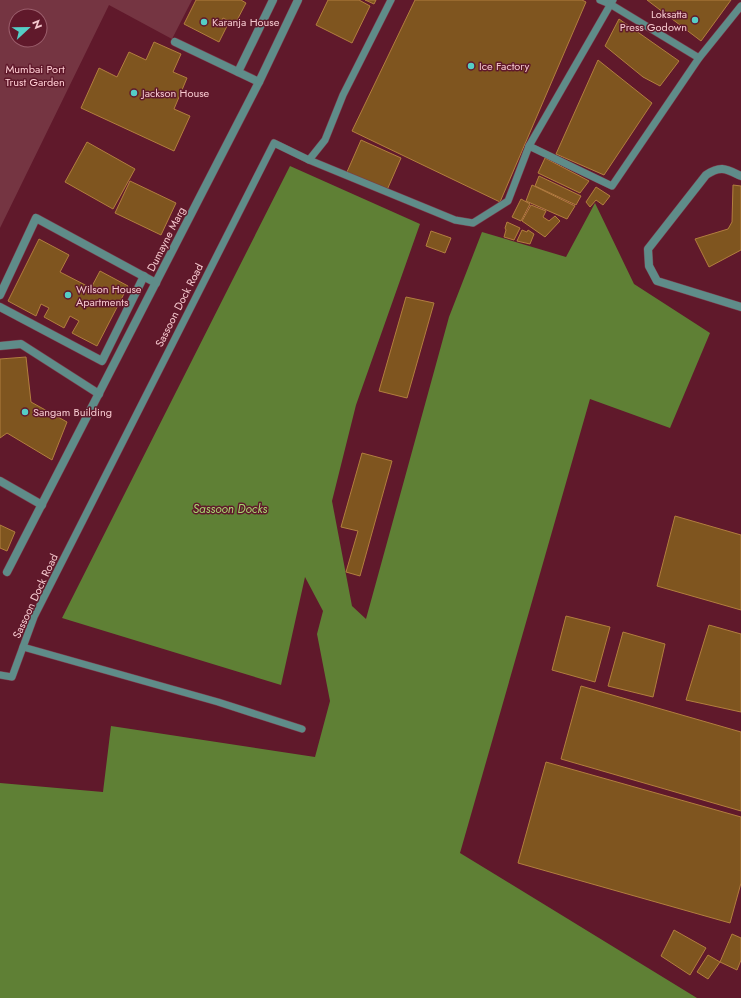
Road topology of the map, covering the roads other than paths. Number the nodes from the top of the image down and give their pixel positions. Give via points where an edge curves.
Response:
1 (273, 0) edge
2 (298, 0) edge
3 (391, 0) edge
4 (600, 0) edge
5 (612, 2) edge
6 (741, 6) edge
7 (175, 42) dead end
8 (699, 58) junction
9 (238, 72) junction
10 (259, 82) junction
11 (529, 146) junction
12 (309, 160) junction
13 (741, 176) edge
14 (144, 276) junction
15 (156, 283) junction
16 (0, 295) edge
17 (0, 307) edge
18 (741, 307) edge
19 (0, 346) edge
20 (98, 394) junction
21 (0, 481) edge
22 (42, 505) junction
23 (7, 572) dead end
24 (23, 647) junction
25 (0, 675) edge
26 (302, 729) dead end

1 - 9 street
2 - 10 street, Dumayne Marg
3 - 12 lane via 343,95 325,140
4 - 5 lane
5 - 8 lane
5 - 11 lane
6 - 8 lane
7 - 9 street
8 - 11 lane via 612,186
9 - 10 street
10 - 15 street, Dumayne Marg
11 - 12 lane via 508,200 473,223 455,220
12 - 24 lane, Sassoon Dock Road via 274,143 34,617
13 - 18 street via 725,168 706,175 648,249 649,266 657,281
14 - 15 street
14 - 16 street via 36,218
14 - 17 street via 102,361
15 - 20 street, Dumayne Marg
19 - 20 street via 21,344
20 - 22 street, Dumayne Marg
21 - 22 street
22 - 23 street, Dumayne Marg
24 - 25 lane, Sassoon Dock Road via 12,677
24 - 26 lane via 218,702

